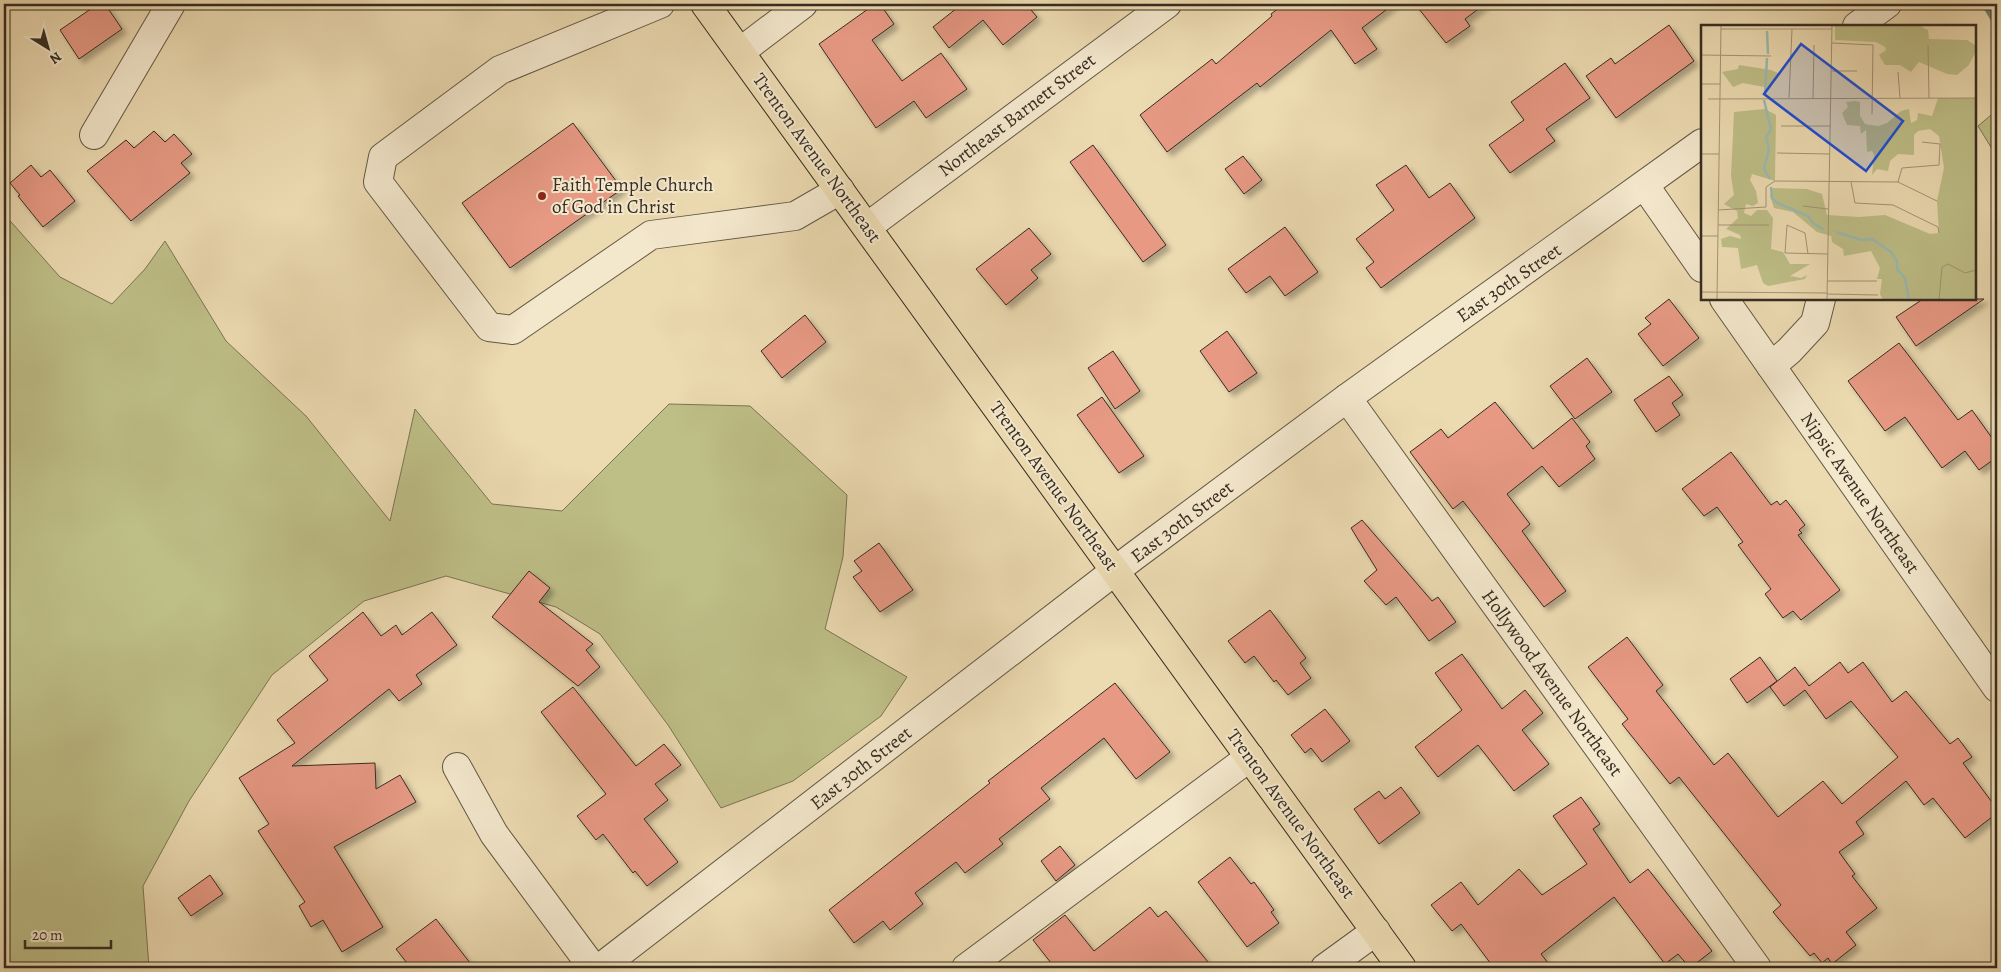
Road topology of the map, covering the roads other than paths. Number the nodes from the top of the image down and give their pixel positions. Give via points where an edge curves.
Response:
1 (171, 4) edge
2 (660, 4) edge
3 (705, 4) edge
4 (803, 4) edge
5 (1167, 4) edge
6 (1886, 4) edge
7 (1858, 25) edge
8 (740, 52) junction
9 (94, 135) dead end
10 (1701, 144) edge
11 (1645, 186) junction
12 (840, 190) junction
13 (867, 227) junction
14 (1701, 267) edge
15 (1725, 300) edge
16 (1821, 300) edge
17 (1771, 366) junction
18 (1347, 398) junction
19 (1116, 572) junction
20 (1997, 688) edge
21 (1250, 757) junction
22 (457, 767) dead end
23 (1376, 931) junction
24 (593, 968) edge
25 (600, 968) edge
26 (966, 968) edge
27 (1325, 968) edge
28 (1402, 968) edge
29 (1757, 968) edge

1 - 9 street
2 - 12 street via 500,70 383,156 378,182 489,327 513,330 651,235 795,216
3 - 8 main road, Trenton Avenue Northeast
4 - 8 street
5 - 13 street, Northeast Barnett Street
6 - 7 street
8 - 12 main road, Trenton Avenue Northeast
10 - 11 street, East 30th Street
11 - 14 street
11 - 18 street, East 30th Street
12 - 13 main road, Trenton Avenue Northeast
13 - 19 main road, Trenton Avenue Northeast
15 - 17 street, Nipsic Avenue Northeast
16 - 17 street via 1815,323
17 - 20 street, Nipsic Avenue Northeast
18 - 19 street, East 30th Street
18 - 29 street, Hollywood Avenue Northeast
19 - 21 main road, Trenton Avenue Northeast
19 - 25 street, East 30th Street
21 - 23 main road, Trenton Avenue Northeast
21 - 26 street
22 - 24 street via 494,834
23 - 27 street
23 - 28 main road, Trenton Avenue Northeast

